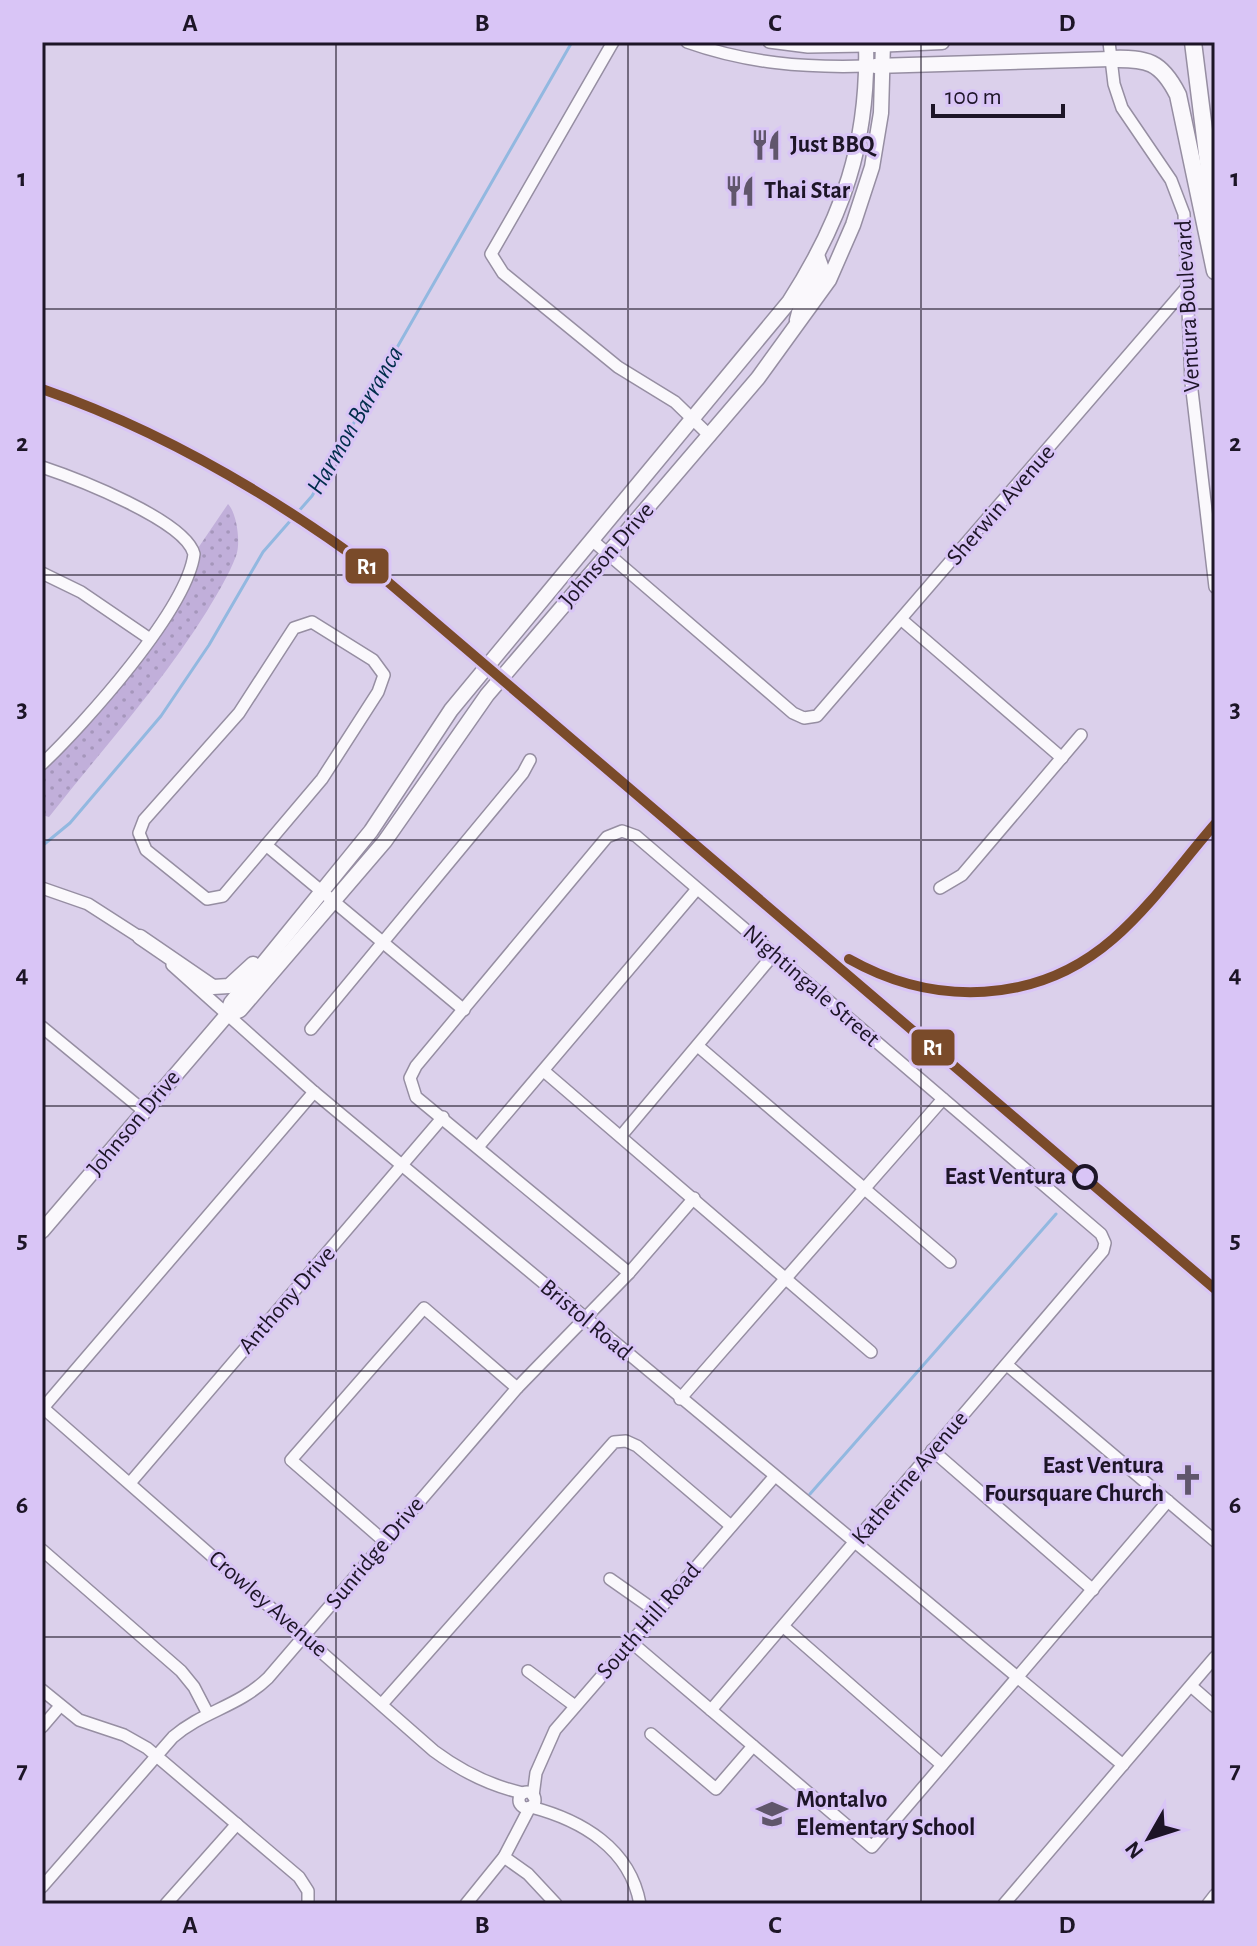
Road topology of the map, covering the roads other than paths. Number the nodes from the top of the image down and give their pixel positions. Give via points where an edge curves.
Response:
1 (613, 42) edge
2 (687, 42) edge
3 (769, 42) edge
4 (942, 42) edge
5 (1193, 42) edge
6 (883, 43) edge
7 (866, 44) edge
8 (1110, 51) edge
9 (884, 65) junction
10 (867, 66) junction
11 (850, 181) junction
12 (1215, 218) edge
13 (817, 255) junction
14 (836, 262) junction
15 (1215, 271) edge
16 (1187, 287) junction
17 (794, 332) junction
18 (694, 420) junction
19 (710, 436) junction
20 (42, 467) edge
21 (593, 541) junction
22 (607, 553) junction
23 (42, 573) edge
24 (1215, 587) edge
25 (902, 620) junction
26 (150, 639) junction
27 (1081, 735) dead end
28 (1062, 758) junction
29 (530, 760) dead end
30 (42, 764) edge
31 (266, 845) junction
32 (42, 888) edge
33 (940, 888) dead end
34 (697, 889) junction
35 (321, 891) junction
36 (333, 901) junction
37 (285, 933) junction
38 (140, 937) junction
39 (382, 942) junction
40 (774, 954) junction
41 (464, 1010) junction
42 (226, 1016) junction
43 (42, 1027) edge
44 (311, 1029) dead end
45 (699, 1047) junction
46 (545, 1072) junction
47 (314, 1092) junction
48 (943, 1099) junction
49 (144, 1111) junction
50 (443, 1117) junction
51 (621, 1136) junction
52 (478, 1147) junction
53 (402, 1166) junction
54 (864, 1188) junction
55 (694, 1198) junction
56 (44, 1223) edge
57 (1105, 1243) joint
58 (950, 1262) dead end
59 (629, 1273) junction
60 (785, 1278) junction
61 (583, 1318) junction
62 (871, 1352) dead end
63 (1007, 1365) junction
64 (517, 1388) junction
65 (680, 1399) junction
66 (42, 1407) edge
67 (932, 1450) junction
68 (774, 1477) junction
69 (130, 1483) junction
70 (1168, 1501) junction
71 (731, 1526) junction
72 (384, 1541) junction
73 (1215, 1541) edge
74 (855, 1544) junction
75 (42, 1550) edge
76 (610, 1579) dead end
77 (1093, 1590) junction
78 (657, 1612) junction
79 (784, 1627) junction
80 (304, 1637) junction
81 (631, 1642) junction
82 (1215, 1657) edge
83 (528, 1671) dead end
84 (1017, 1678) junction
85 (1191, 1686) junction
86 (42, 1690) edge
87 (382, 1704) junction
88 (60, 1706) junction
89 (575, 1706) junction
90 (1215, 1707) edge
91 (711, 1710) junction
92 (208, 1714) junction
93 (42, 1727) edge
94 (651, 1734) dead end
95 (753, 1746) junction
96 (156, 1756) junction
97 (942, 1765) junction
98 (1123, 1765) junction
99 (527, 1800) junction
100 (237, 1824) junction
101 (504, 1857) junction
102 (42, 1887) edge
103 (1215, 1895) edge
104 (308, 1898) edge
105 (166, 1904) edge
106 (466, 1904) edge
107 (556, 1904) edge
108 (640, 1904) edge
109 (1004, 1904) edge
110 (1208, 1904) edge

1 - 18 street via 491,254 503,273 618,367 666,395
2 - 10 street via 778,65
3 - 7 street via 808,47
4 - 6 main road
5 - 12 highway
6 - 7 main road
6 - 9 main road, Johnson Drive
7 - 10 main road, Johnson Drive
8 - 9 main road
8 - 15 highway via 1147,60 1165,74 1178,95
8 - 16 street, Ventura Boulevard via 1122,108 1164,167 1181,204
9 - 10 main road
9 - 14 main road, Johnson Drive via 872,167
10 - 11 main road, Johnson Drive via 866,107
11 - 13 main road, Johnson Drive
11 - 14 main road via 832,247
13 - 17 main road via 822,269 802,301
13 - 18 main road, Johnson Drive via 789,302
14 - 17 main road, Johnson Drive
16 - 24 street, Ventura Boulevard via 1191,382
16 - 25 street, Sherwin Avenue
17 - 19 main road, Johnson Drive
18 - 19 street
18 - 21 main road, Johnson Drive
19 - 22 main road, Johnson Drive
20 - 26 street via 104,490 186,538 194,554
21 - 22 street
21 - 35 main road, Johnson Drive via 451,710 393,801
22 - 25 street, Sherwin Avenue via 793,713 811,718 825,710
22 - 36 main road, Johnson Drive via 487,695 396,828
23 - 26 street via 81,592
25 - 28 street
26 - 30 street via 87,720
27 - 28 street
28 - 33 street via 962,875
29 - 39 street
31 - 31 street via 322,779 384,675 373,660 312,622 294,628 239,713 144,820 139,840 207,899 215,900
31 - 35 street
32 - 38 street, Bristol Road via 88,904
34 - 40 street, Nightingale Street
34 - 41 street, Nightingale Street via 636,836 622,831 607,837
34 - 46 street
35 - 36 street
35 - 37 main road, Johnson Drive
36 - 39 street
36 - 42 main road, Johnson Drive via 240,1010
37 - 38 main road via 223,988 206,984
37 - 42 main road, Johnson Drive
38 - 42 street, Bristol Road
39 - 41 street
39 - 44 street
40 - 45 street
40 - 48 street, Nightingale Street
41 - 50 street via 412,1071 410,1086 416,1097
42 - 47 street, Bristol Road
42 - 49 main road, Johnson Drive
43 - 49 street
45 - 51 street
45 - 54 street
46 - 51 street
46 - 52 street
47 - 53 street, Bristol Road
47 - 66 street
48 - 54 street
48 - 57 street, Nightingale Street via 1101,1234
49 - 56 main road, Johnson Drive
50 - 52 street
50 - 53 street, Anthony Drive
51 - 55 street
52 - 59 street
53 - 61 street, Bristol Road
53 - 69 street, Anthony Drive
54 - 58 street
54 - 60 street
55 - 59 street, Sunridge Drive
55 - 60 street
57 - 63 street, Katherine Avenue
59 - 61 street, Sunridge Drive
60 - 62 street
60 - 65 street
61 - 64 street, Sunridge Drive
61 - 65 street, Bristol Road
63 - 67 street, Katherine Avenue
63 - 70 street
64 - 72 street, Sunridge Drive
64 - 72 street via 424,1308 291,1460
65 - 68 street, Bristol Road
66 - 69 street, Crowley Avenue
67 - 74 street, Katherine Avenue
67 - 77 street
68 - 71 street, South Hill Road
68 - 74 street, Bristol Road
69 - 80 street, Crowley Avenue
70 - 73 street
70 - 77 street
71 - 78 street, South Hill Road
71 - 87 street via 637,1446 619,1440 605,1449
72 - 80 street, Sunridge Drive
74 - 79 street, Katherine Avenue
74 - 84 street, Bristol Road
75 - 92 street via 181,1671
76 - 78 street
77 - 84 street
78 - 81 street, South Hill Road
79 - 91 street, Katherine Avenue
79 - 97 street
80 - 87 street, Crowley Avenue
80 - 92 street, Sunridge Drive via 253,1693
81 - 89 street, South Hill Road
81 - 91 street
82 - 85 street
83 - 89 street
84 - 97 street
84 - 98 street, Bristol Road
85 - 90 street
85 - 98 street
86 - 88 street
87 - 99 street, Crowley Avenue via 449,1762
88 - 93 street
88 - 96 street via 89,1725 133,1739
89 - 99 street, South Hill Road via 548,1741
91 - 95 street
92 - 96 street, Sunridge Drive via 181,1729
94 - 95 street via 716,1789
95 - 97 street via 872,1847
96 - 100 street
96 - 102 street, Sunridge Drive
98 - 109 street
99 - 101 street, South Hill Road
99 - 108 street via 586,1828 610,1847 628,1870
100 - 104 street via 299,1877
100 - 105 street
101 - 106 street, South Hill Road
101 - 107 street
103 - 110 street

